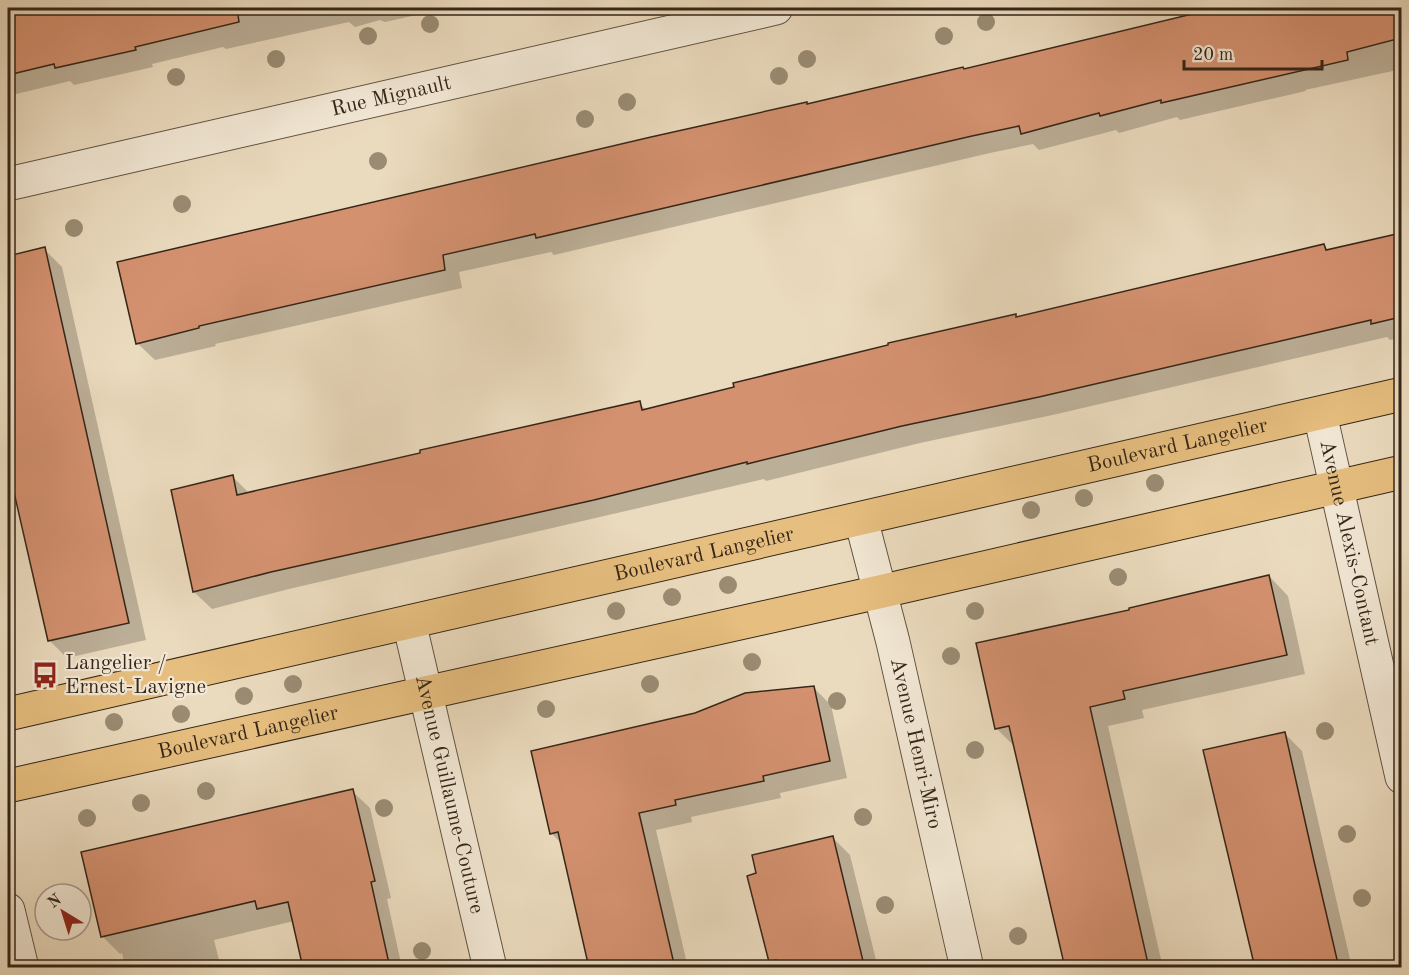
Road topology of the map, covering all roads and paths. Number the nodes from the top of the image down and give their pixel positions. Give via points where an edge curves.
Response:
1 (776, 8) edge
2 (8, 184) edge
3 (1401, 394) edge
4 (1320, 414) junction
5 (1401, 472) edge
6 (1337, 487) junction
7 (861, 519) junction
8 (879, 592) junction
9 (409, 622) junction
10 (426, 694) junction
11 (8, 714) edge
12 (1401, 777) edge
13 (8, 786) edge
14 (8, 910) edge
15 (22, 968) edge
16 (490, 968) edge
17 (967, 968) edge

1 - 2 street, Rue Mignault
3 - 4 main road, Boulevard Langelier
4 - 6 street, Avenue Alexis-Contant
4 - 7 main road, Boulevard Langelier
5 - 6 main road, Boulevard Langelier
6 - 8 main road, Boulevard Langelier
6 - 12 street, Avenue Alexis-Contant
7 - 8 street, Avenue Henri-Miro
7 - 9 main road, Boulevard Langelier
8 - 10 main road, Boulevard Langelier
8 - 17 street, Avenue Henri-Miro
9 - 10 street, Avenue Guillaume-Couture
9 - 11 main road, Boulevard Langelier
10 - 13 main road, Boulevard Langelier
10 - 16 street, Avenue Guillaume-Couture
14 - 15 street

